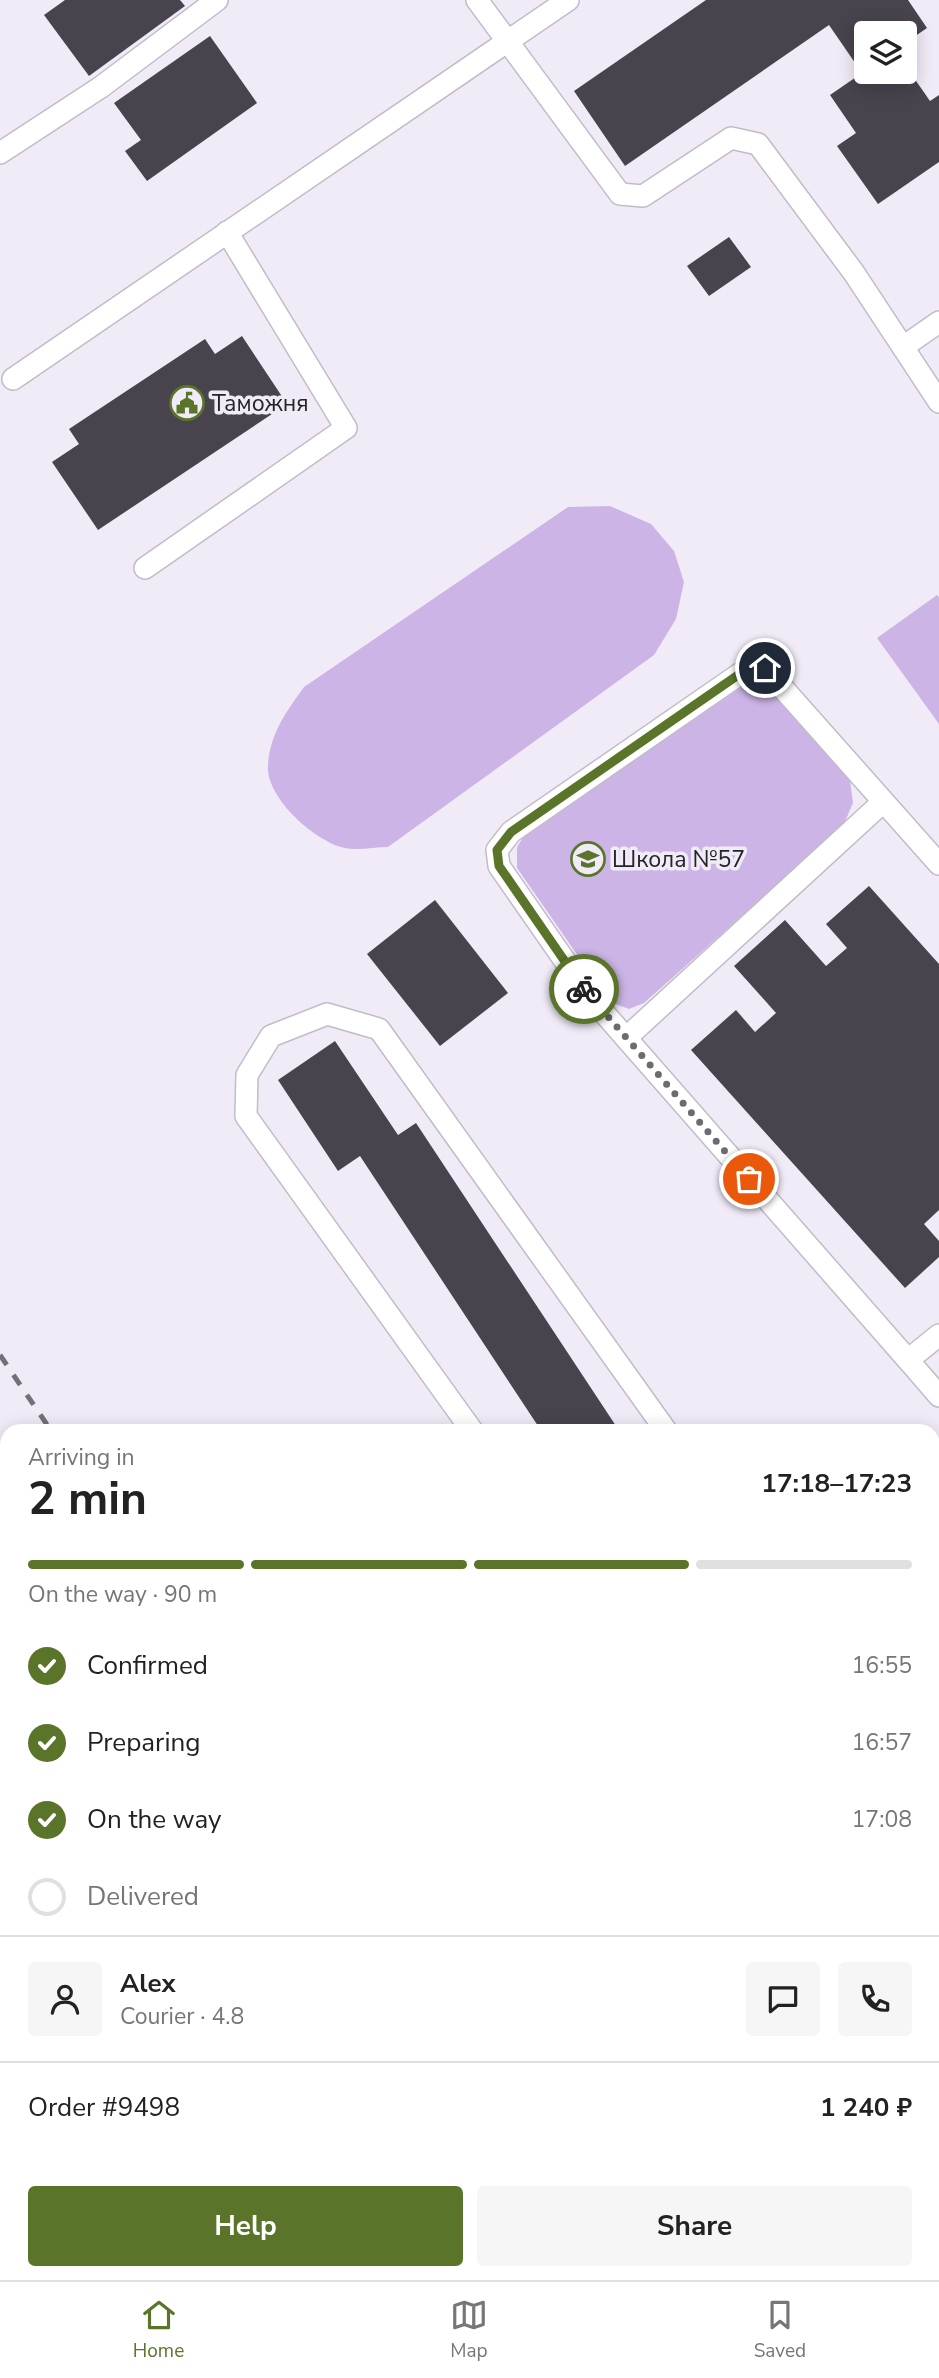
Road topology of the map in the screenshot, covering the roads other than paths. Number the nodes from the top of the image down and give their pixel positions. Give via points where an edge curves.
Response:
1 (217, 0) edge
2 (477, 0) edge
3 (568, 0) edge
4 (506, 43) junction
5 (0, 153) edge
6 (226, 232) junction
7 (939, 322) edge
8 (902, 347) junction
9 (13, 379) dead end
10 (939, 402) edge
11 (145, 568) dead end
12 (883, 802) junction
13 (939, 864) edge
14 (626, 1038) junction
15 (939, 1335) edge
16 (908, 1360) junction
17 (939, 1396) edge
18 (467, 1424) edge
19 (661, 1424) edge

1 - 5 lane via 101,87
2 - 4 lane
3 - 4 lane
4 - 6 lane
4 - 8 lane via 620,194 643,196 731,138 758,144 854,273
6 - 9 lane
6 - 11 lane via 346,428
7 - 8 lane
8 - 10 lane
12 - 13 lane
12 - 14 lane
12 - 14 lane via 765,668 741,673 511,832 497,850 499,866 590,997
14 - 16 lane
15 - 16 lane
16 - 17 lane
18 - 19 lane via 246,1116 247,1076 271,1037 327,1014 379,1029

